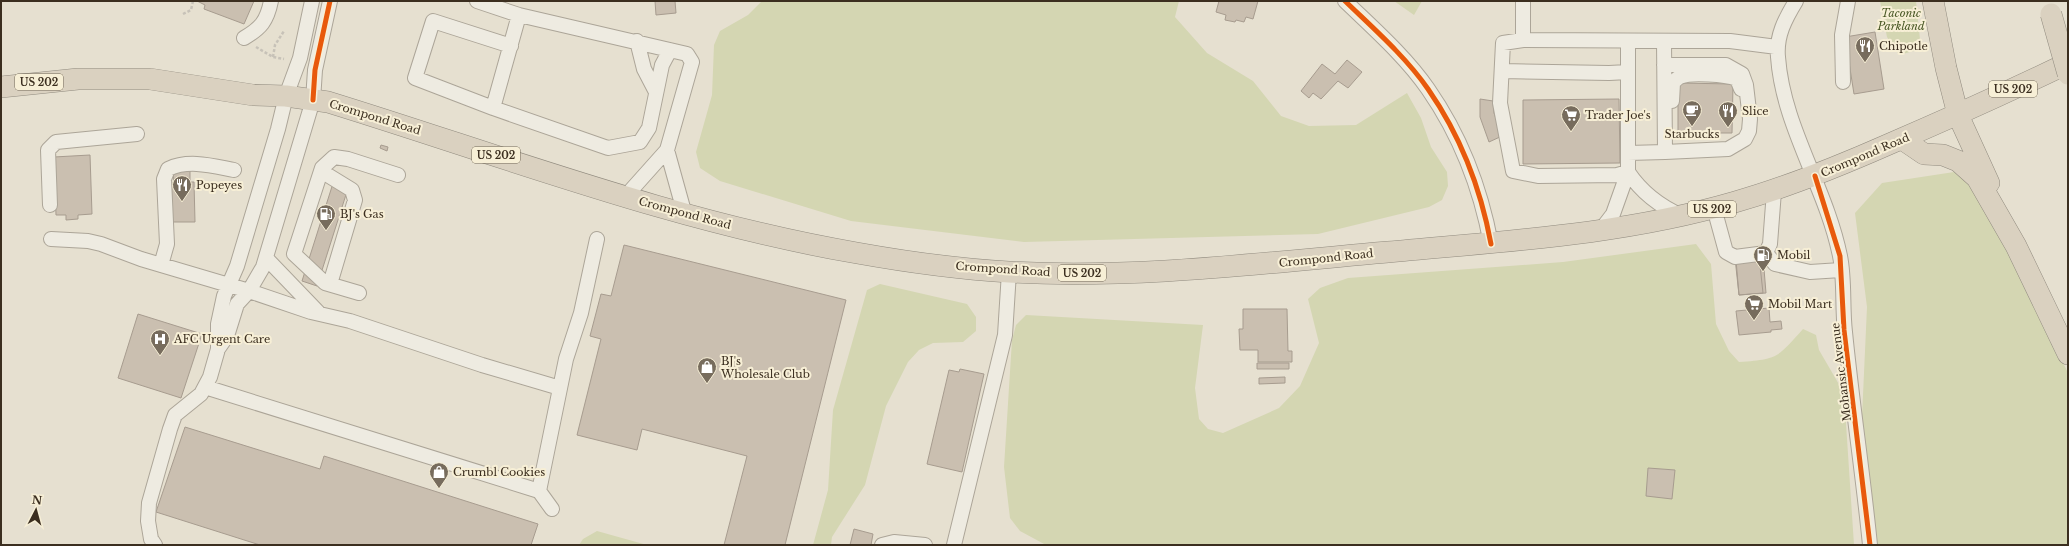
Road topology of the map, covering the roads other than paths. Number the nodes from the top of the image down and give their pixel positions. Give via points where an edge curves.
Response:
1 (271, 1) edge
2 (312, 1) edge
3 (330, 1) edge
4 (477, 1) edge
5 (1345, 1) edge
6 (1523, 1) edge
7 (1796, 1) edge
8 (1848, 1) edge
9 (1933, 1) edge
10 (2049, 7) edge
11 (519, 15) junction
12 (1523, 40) junction
13 (247, 41) road end
14 (637, 41) junction
15 (1628, 41) junction
16 (1664, 41) junction
17 (511, 46) junction
18 (1777, 47) junction
19 (670, 50) junction
20 (2068, 62) edge
21 (1664, 65) junction
22 (1502, 71) junction
23 (1628, 72) junction
24 (2068, 74) edge
25 (1843, 82) dead end
26 (1, 87) edge
27 (656, 92) junction
28 (286, 96) junction
29 (313, 100) junction
30 (493, 108) junction
31 (1958, 115) junction
32 (1664, 127) junction
33 (138, 134) dead end
34 (1902, 139) junction
35 (1728, 149) junction
36 (666, 150) junction
37 (1628, 152) junction
38 (1665, 152) junction
39 (234, 170) dead end
40 (321, 172) junction
41 (1628, 172) junction
42 (398, 175) dead end
43 (1814, 176) junction
44 (1774, 190) junction
45 (625, 197) junction
46 (50, 205) dead end
47 (1714, 208) junction
48 (685, 215) junction
49 (1683, 216) junction
50 (1600, 230) junction
51 (51, 239) dead end
52 (597, 239) dead end
53 (1490, 244) junction
54 (2016, 246) junction
55 (1766, 253) junction
56 (266, 258) junction
57 (160, 265) junction
58 (1841, 270) junction
59 (1009, 272) junction
60 (330, 284) junction
61 (229, 286) junction
62 (249, 291) junction
63 (359, 293) dead end
64 (319, 314) junction
65 (218, 349) junction
66 (2068, 354) edge
67 (205, 387) junction
68 (560, 388) junction
69 (539, 491) junction
70 (552, 509) dead end
71 (155, 545) edge
72 (882, 545) edge
73 (925, 545) edge
74 (954, 545) edge
75 (1870, 545) edge

1 - 13 street via 260,29
2 - 28 street via 300,58
3 - 29 street via 315,70
4 - 11 street
5 - 53 street via 1401,57 1428,89 1441,110 1478,190
6 - 12 street
7 - 18 street, Mohansic Avenue via 1780,31
8 - 25 street via 1842,35
9 - 31 highway
10 - 24 highway, bridge
11 - 14 street
11 - 17 street
12 - 15 street
12 - 22 street via 1503,43
14 - 19 street
14 - 27 street via 644,69
15 - 16 street
15 - 23 street
16 - 18 street via 1730,41
16 - 21 street
17 - 30 street
17 - 30 street via 432,21 415,78
18 - 43 street, Mohansic Avenue via 1785,100
19 - 27 street via 662,65
19 - 36 street via 687,54 692,62
20 - 31 highway, Crompond Road / US 202
21 - 32 street
21 - 35 street via 1726,65 1742,74 1746,86 1749,131 1745,139
22 - 23 street
22 - 41 street via 1500,103 1513,171 1538,176 1617,176
23 - 37 street
26 - 28 highway, Crompond Road / US 202 via 78,79 143,79 253,95
27 - 30 street via 649,128 640,142 608,148
28 - 29 highway, Crompond Road / US 202
28 - 61 street
29 - 45 highway, Crompond Road / US 202 via 341,106
29 - 56 street
31 - 34 highway, Crompond Road / US 202
31 - 54 highway
32 - 35 street via 1671,118 1673,83 1679,77 1729,76 1737,79 1741,87 1739,134
32 - 38 street
33 - 46 street via 56,142 48,150
34 - 43 highway, Crompond Road / US 202
34 - 54 highway via 1924,154 1951,158 1972,171
35 - 38 street
36 - 45 street
36 - 48 street
37 - 38 street
37 - 41 street
39 - 57 street via 206,164 178,164 168,169 164,179 167,244
40 - 42 street via 334,158
40 - 60 street via 294,254 325,283
40 - 60 street via 352,190 355,200
41 - 49 street via 1647,196
41 - 50 street via 1613,214
43 - 44 highway, Crompond Road / US 202
43 - 58 street, Mohansic Avenue via 1840,256
44 - 47 highway, Crompond Road / US 202
44 - 55 street via 1770,244
45 - 48 highway, Crompond Road / US 202
47 - 49 highway, Crompond Road / US 202
47 - 55 street via 1726,252 1735,257
48 - 59 highway, Crompond Road / US 202 via 857,253
49 - 50 highway, Crompond Road / US 202
50 - 53 highway, Crompond Road / US 202 via 1557,238
51 - 57 street via 95,243
52 - 68 street via 581,313 566,359
53 - 59 highway, Crompond Road / US 202 via 1217,268 1115,272
54 - 66 highway
55 - 58 street via 1776,264 1810,272
56 - 62 street
56 - 64 street
57 - 61 street
58 - 75 street, Mohansic Avenue via 1844,330
59 - 74 street via 1005,335
60 - 63 street
61 - 62 street
61 - 65 street via 224,296 218,324
62 - 64 street
62 - 65 street via 237,304 227,336
64 - 68 street via 350,321
65 - 67 street
67 - 69 street
67 - 71 street via 188,407 175,415 170,429 149,503 148,521 151,539
68 - 69 street
69 - 70 street
72 - 73 street via 894,542

